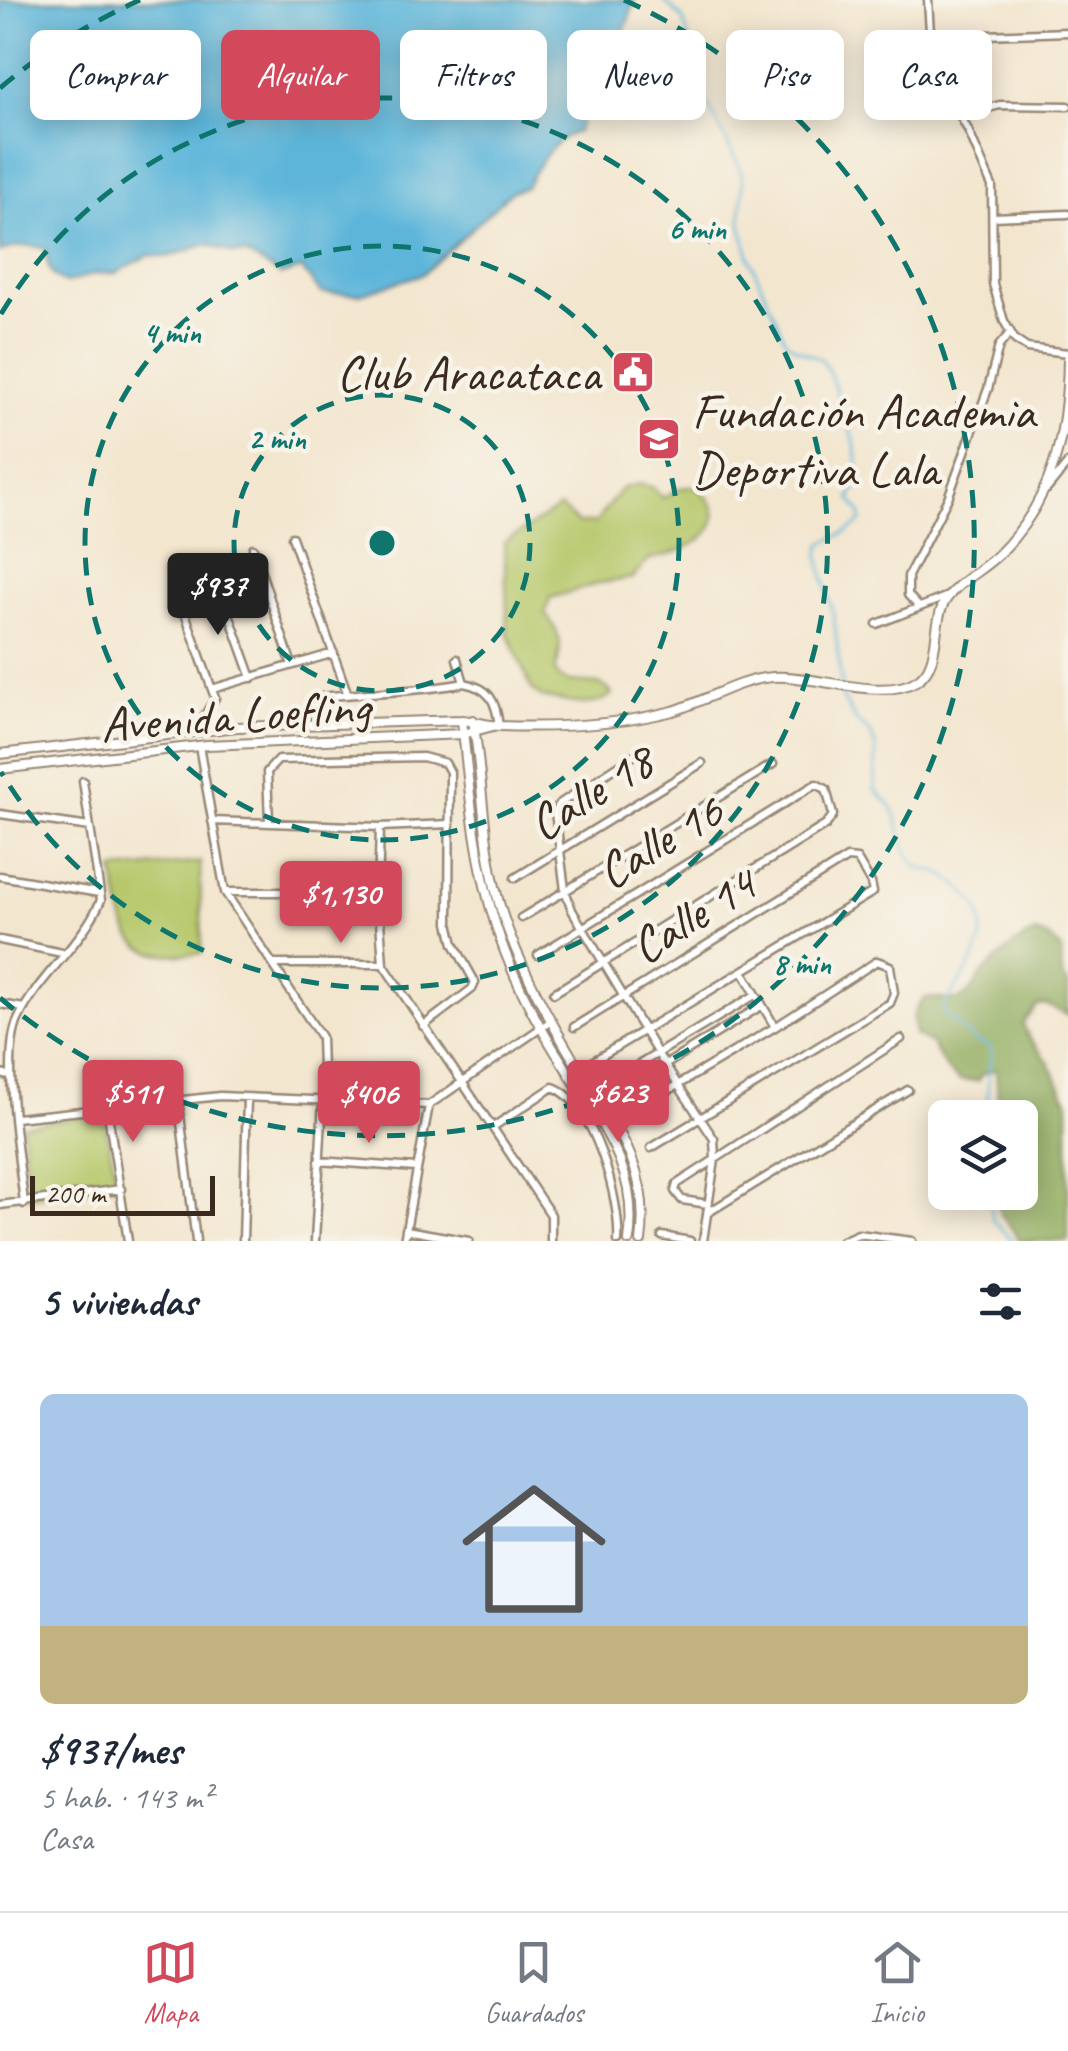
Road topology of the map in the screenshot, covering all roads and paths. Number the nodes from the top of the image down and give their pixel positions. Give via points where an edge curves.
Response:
1 (928, 0) edge
2 (929, 30) edge
3 (1068, 32) edge
4 (992, 35) edge
5 (992, 106) edge
6 (1068, 106) edge
7 (962, 120) edge
8 (1068, 214) edge
9 (993, 217) junction
10 (1010, 333) junction
11 (1068, 356) edge
12 (1064, 454) edge
13 (1068, 463) edge
14 (1040, 498) junction
15 (292, 537) dead end
16 (253, 548) dead end
17 (175, 574) dead end
18 (219, 586) dead end
19 (949, 596) junction
20 (919, 607) junction
21 (877, 624) dead end
22 (334, 654) junction
23 (457, 658) dead end
24 (292, 666) junction
25 (252, 678) junction
26 (464, 683) junction
27 (212, 690) junction
28 (348, 694) junction
29 (462, 720) junction
30 (473, 720) junction
31 (302, 725) junction
32 (497, 726) junction
33 (185, 733) junction
34 (475, 733) junction
35 (463, 734) junction
36 (199, 746) junction
37 (648, 747) dead end
38 (0, 754) edge
39 (702, 763) dead end
40 (774, 764) dead end
41 (0, 769) edge
42 (83, 780) dead end
43 (0, 814) edge
44 (268, 821) junction
45 (212, 822) junction
46 (450, 824) junction
47 (90, 827) junction
48 (380, 827) junction
49 (559, 851) junction
50 (0, 876) edge
51 (515, 878) dead end
52 (566, 890) junction
53 (225, 892) junction
54 (378, 892) junction
55 (100, 893) junction
56 (521, 918) dead end
57 (582, 927) junction
58 (0, 940) edge
59 (63, 953) junction
60 (538, 956) dead end
61 (603, 962) junction
62 (273, 964) junction
63 (383, 964) junction
64 (743, 972) junction
65 (554, 993) dead end
66 (755, 996) junction
67 (624, 998) junction
68 (0, 1004) edge
69 (761, 1006) junction
70 (24, 1008) junction
71 (552, 1021) junction
72 (423, 1026) junction
73 (574, 1027) dead end
74 (776, 1027) junction
75 (542, 1028) junction
76 (644, 1030) junction
77 (902, 1040) dead end
78 (658, 1053) junction
79 (596, 1060) dead end
80 (664, 1064) junction
81 (0, 1074) edge
82 (10, 1076) junction
83 (461, 1082) junction
84 (678, 1084) junction
85 (908, 1090) dead end
86 (595, 1092) junction
87 (178, 1098) junction
88 (247, 1098) junction
89 (323, 1100) junction
90 (603, 1103) junction
91 (428, 1104) junction
92 (590, 1106) junction
93 (107, 1107) junction
94 (640, 1108) dead end
95 (16, 1118) junction
96 (699, 1118) junction
97 (493, 1126) junction
98 (651, 1148) dead end
99 (319, 1160) junction
100 (715, 1160) junction
101 (416, 1168) junction
102 (122, 1189) junction
103 (24, 1204) junction
104 (0, 1206) edge
105 (708, 1209) junction
106 (406, 1230) junction
107 (662, 1236) dead end
108 (128, 1241) edge
109 (196, 1241) edge
110 (242, 1241) edge
111 (315, 1241) edge
112 (404, 1241) edge
113 (468, 1241) edge
114 (551, 1241) edge
115 (618, 1241) edge
116 (629, 1241) edge
117 (641, 1241) edge
118 (690, 1241) edge
119 (702, 1241) edge
120 (842, 1241) edge
121 (912, 1241) edge

1 - 2 street
3 - 4 street
5 - 6 street
7 - 9 street via 989,174
8 - 9 street
9 - 10 street via 993,284
10 - 11 street via 1033,351
10 - 20 street via 999,346 948,498 908,576 908,595
11 - 12 street
12 - 14 street
13 - 14 street
14 - 19 street via 1008,544
15 - 22 street
16 - 24 street
17 - 27 street
18 - 25 street
19 - 20 street
19 - 32 street via 930,664 920,679 898,688 771,677 661,714
20 - 21 street
22 - 24 street
22 - 28 street
23 - 26 street
24 - 25 street
25 - 27 street
26 - 28 street
26 - 32 street via 494,698
27 - 33 street via 213,704
28 - 31 street via 316,702
29 - 30 street, Avenida Loefling
29 - 31 street, Avenida Loefling
29 - 35 street
30 - 32 street, Avenida Loefling
30 - 34 street
31 - 33 street, Avenida Loefling
32 - 34 street, Avenida Loefling
33 - 38 street, Avenida Loefling
34 - 35 street, Avenida Loefling
34 - 71 street via 492,879 517,954
35 - 36 street, Avenida Loefling
35 - 75 street via 482,881 507,958
36 - 41 street, Avenida Loefling
36 - 45 street
37 - 49 street via 559,804
39 - 49 street, Calle 18
40 - 52 street
42 - 47 street
43 - 47 street
44 - 45 street
44 - 46 street via 267,772 278,760 423,756 445,763 450,772
44 - 48 street
45 - 53 street
46 - 48 street
46 - 72 street via 451,932 474,982
47 - 55 street
48 - 54 street
49 - 51 street, Calle 18
49 - 52 street
50 - 55 street
52 - 56 street
52 - 57 street
53 - 54 street
53 - 62 street
54 - 63 street
55 - 59 street via 93,918
57 - 60 street, Calle 16
57 - 61 street
57 - 61 street, Calle 16 via 816,784 826,789 832,815 826,826
58 - 59 street
59 - 70 street
61 - 65 street
61 - 67 street
62 - 63 street
62 - 89 street via 321,1037
63 - 72 street
64 - 66 street
64 - 67 street, Calle 14 via 873,892 857,859 846,858
64 - 76 street
66 - 69 street
66 - 78 street
67 - 73 street, Calle 14
67 - 76 street
68 - 70 street
69 - 74 street
69 - 80 street
70 - 82 street via 13,1035
71 - 75 street
71 - 86 street
72 - 83 street
74 - 84 street
74 - 96 street via 877,961 890,966 890,1003
75 - 83 street
75 - 92 street
76 - 78 street
76 - 79 street
77 - 100 street
78 - 80 street
78 - 86 street
80 - 84 street
80 - 90 street
81 - 82 street
82 - 95 street
83 - 91 street
83 - 97 street
84 - 94 street
84 - 96 street
85 - 105 street
86 - 90 street
86 - 92 street
87 - 88 street
87 - 93 street
87 - 109 street
88 - 89 street
88 - 110 street
89 - 91 street
89 - 99 street
90 - 92 street
90 - 117 street via 634,1162
91 - 101 street
92 - 116 street via 623,1165
93 - 95 street
93 - 102 street
95 - 103 street
96 - 98 street
96 - 100 street via 714,1139
97 - 114 street via 551,1215
97 - 115 street via 553,1087 566,1093 606,1162
99 - 101 street
99 - 111 street
100 - 105 street
100 - 105 street via 680,1180 675,1191
101 - 106 street
102 - 103 street
102 - 108 street
103 - 104 street
105 - 119 street
106 - 112 street
106 - 113 street
107 - 118 street
120 - 121 street via 851,1234

